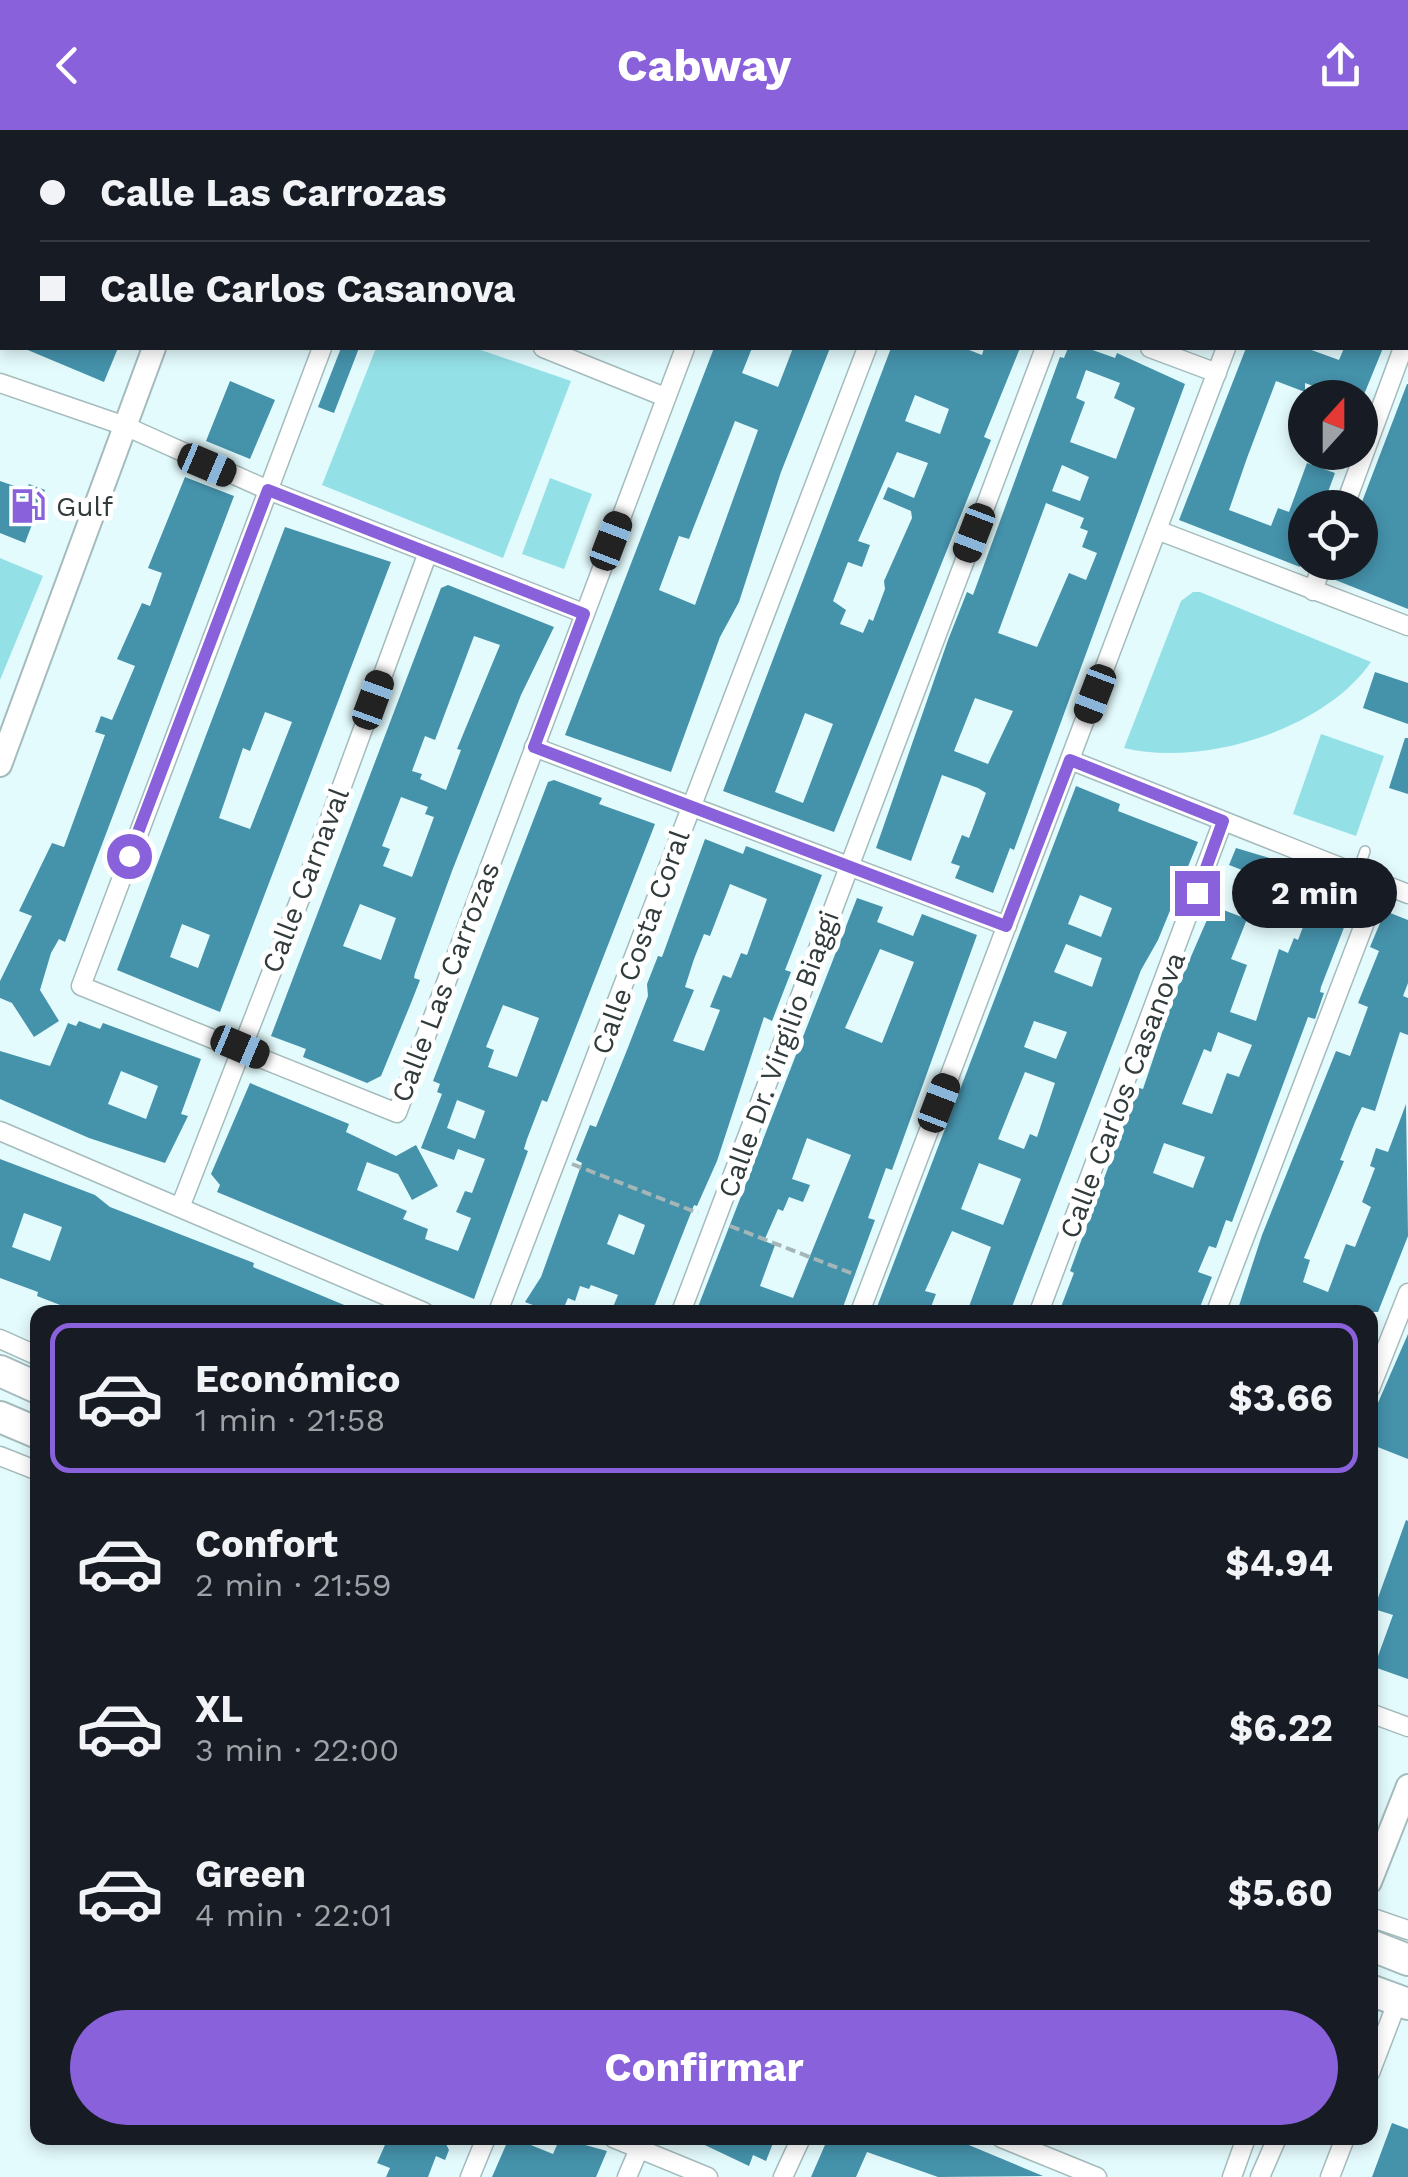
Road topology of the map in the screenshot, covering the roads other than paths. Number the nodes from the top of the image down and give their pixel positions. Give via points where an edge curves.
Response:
1 (153, 350) edge
2 (321, 350) edge
3 (548, 350) edge
4 (684, 350) edge
5 (865, 350) edge
6 (1044, 350) edge
7 (1155, 350) edge
8 (1225, 350) edge
9 (1402, 350) edge
10 (1217, 373) junction
11 (0, 383) edge
12 (666, 396) junction
13 (126, 426) junction
14 (268, 490) junction
15 (1351, 490) edge
16 (1157, 530) junction
17 (426, 555) junction
18 (1317, 580) edge
19 (1313, 591) junction
20 (584, 614) junction
21 (1408, 626) edge
22 (534, 747) junction
23 (1070, 760) junction
24 (0, 765) edge
25 (690, 806) junction
26 (1223, 821) junction
27 (1365, 852) dead end
28 (847, 866) junction
29 (1356, 874) junction
30 (1380, 883) junction
31 (1408, 894) edge
32 (1006, 926) junction
33 (240, 1047) junction
34 (0, 1131) edge
35 (180, 1205) junction
36 (1408, 1292) edge
37 (408, 1305) edge
38 (501, 1305) edge
39 (685, 1305) edge
40 (863, 1305) edge
41 (1041, 1305) edge
42 (1219, 1305) edge
43 (0, 1339) edge
44 (30, 1352) edge
45 (1378, 1369) edge
46 (0, 1371) edge
47 (30, 1384) edge
48 (0, 1418) edge
49 (30, 1430) edge
50 (0, 1456) edge
51 (30, 1468) edge
52 (1378, 1716) edge
53 (1408, 1728) edge
54 (1408, 1786) edge
55 (1378, 1862) edge
56 (1378, 1920) edge
57 (1408, 1930) edge
58 (1378, 1948) edge
59 (1408, 1960) edge
60 (1392, 1998) edge
61 (1378, 2046) edge
62 (483, 2145) edge
63 (630, 2145) edge
64 (797, 2145) edge
65 (1018, 2145) edge
66 (1243, 2145) edge
67 (1274, 2145) edge
68 (1342, 2145) edge
69 (640, 2149) junction
70 (470, 2177) edge
71 (628, 2177) edge
72 (708, 2177) edge
73 (783, 2177) edge
74 (1098, 2177) edge
75 (1232, 2177) edge
76 (1260, 2177) edge
77 (1330, 2177) edge

1 - 13 street
2 - 14 street, Calle Las Carrozas
3 - 12 street
4 - 12 street, Calle Las Carrozas
5 - 25 street, Calle Costa Coral
6 - 28 street, Calle Dr. Virgilio Biaggi
7 - 10 street
8 - 10 street
9 - 15 street
10 - 16 street
11 - 13 street
12 - 20 street, Calle Las Carrozas
13 - 14 street
13 - 24 street
14 - 17 street
14 - 33 street, Calle Las Carrozas via 81,986
16 - 19 street
16 - 23 street
17 - 20 street
17 - 33 street, Calle Carnaval
18 - 19 street
19 - 21 street
20 - 22 street, Calle Las Carrozas
22 - 25 street
22 - 33 street, Calle Las Carrozas via 397,1113
23 - 26 street
23 - 32 street
25 - 28 street
25 - 38 street, Calle Costa Coral
26 - 29 street
26 - 41 street, Calle Carlos Casanova
27 - 29 lane
28 - 32 street
28 - 39 street, Calle Dr. Virgilio Biaggi
29 - 30 street
30 - 31 street
30 - 42 street
32 - 40 street
33 - 35 street, Calle Carnaval
34 - 35 street
35 - 37 street
36 - 45 street
43 - 44 street
46 - 47 highway
48 - 49 highway
50 - 51 street
52 - 53 street
54 - 55 street
56 - 57 street
58 - 59 highway
60 - 61 street
62 - 70 street
63 - 69 street
64 - 73 street
65 - 74 street
66 - 75 street
67 - 76 street
68 - 77 street
69 - 71 street
69 - 72 street

